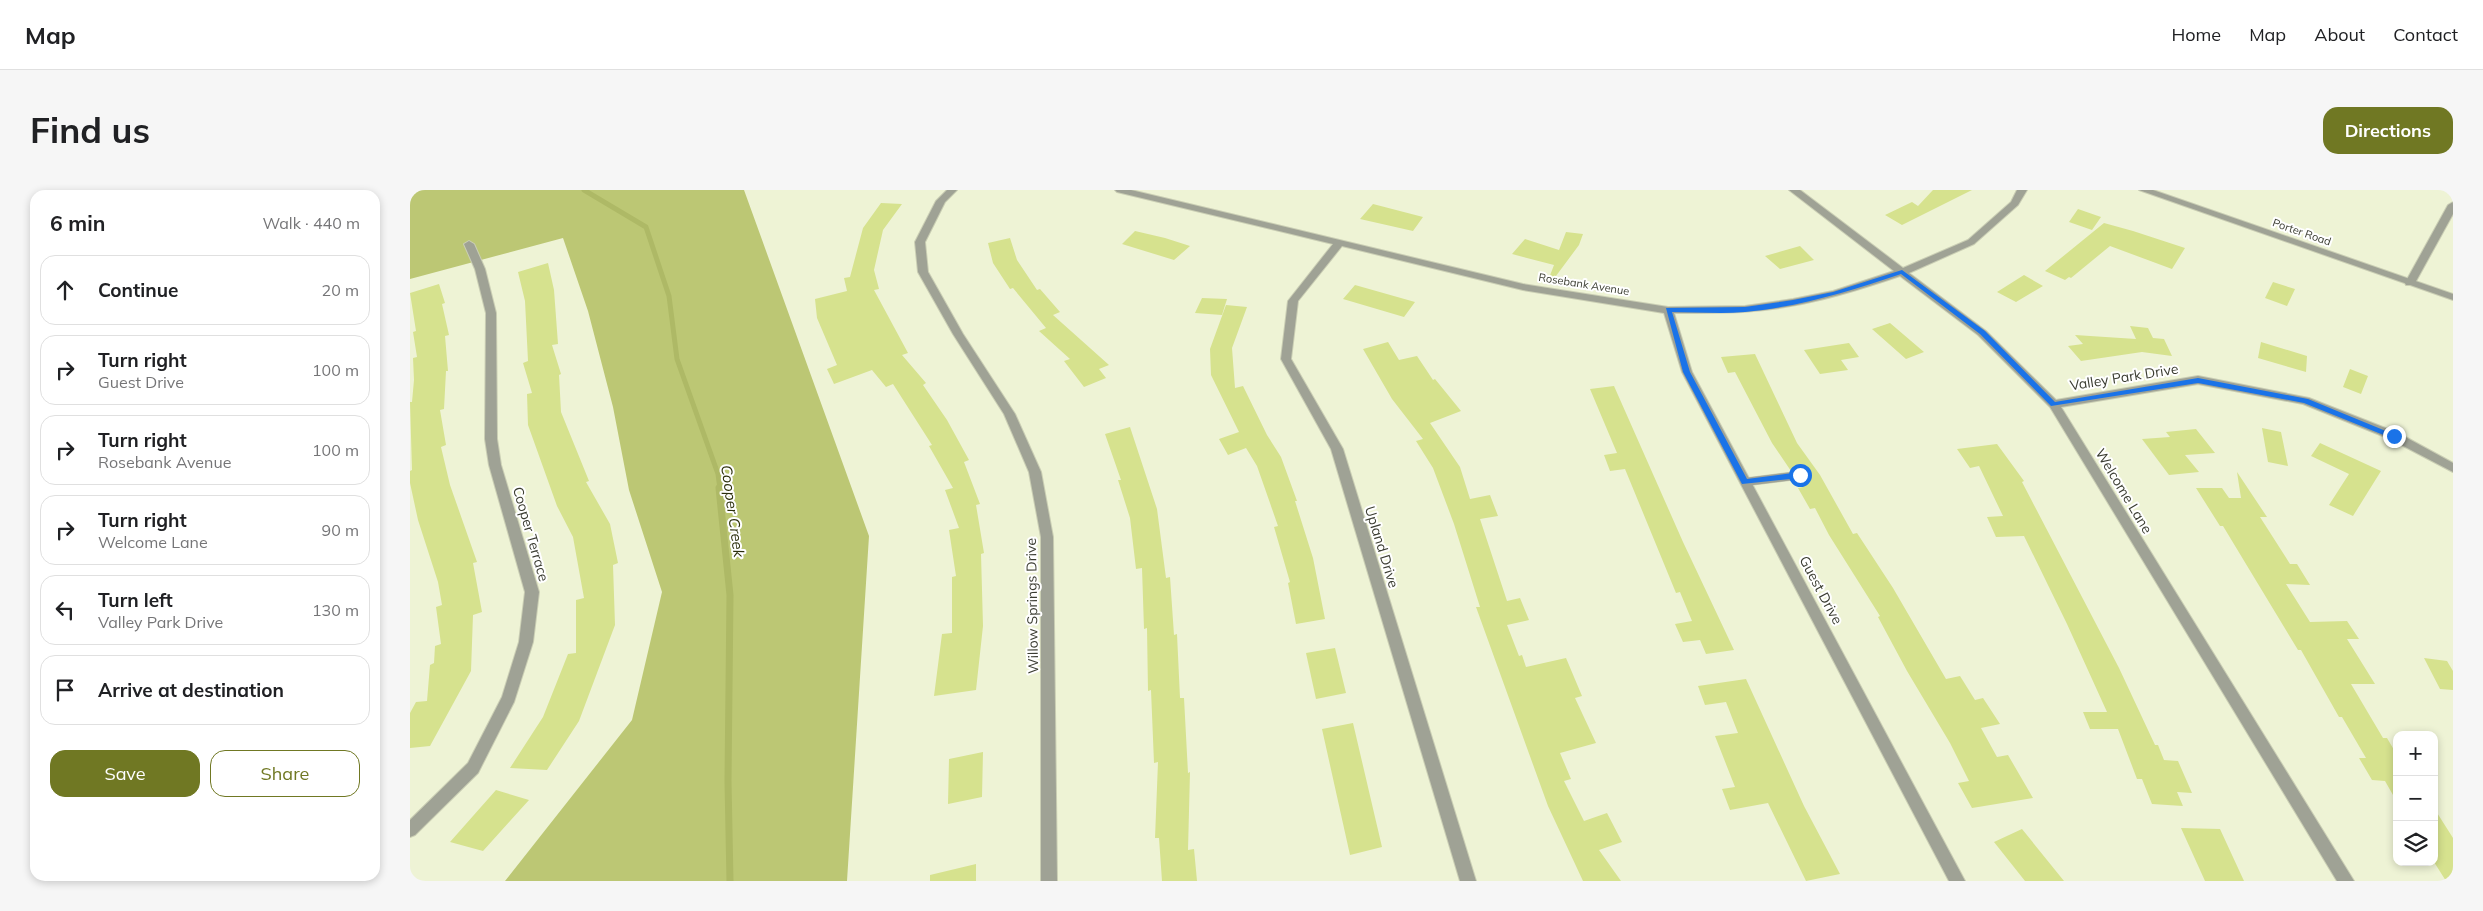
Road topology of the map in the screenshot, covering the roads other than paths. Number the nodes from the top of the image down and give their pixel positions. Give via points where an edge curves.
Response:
1 (952, 190) edge
2 (1120, 190) edge
3 (1794, 190) edge
4 (2022, 190) edge
5 (2144, 190) edge
6 (2453, 205) edge
7 (1340, 242) junction
8 (470, 244) dead end
9 (1902, 272) junction
10 (2410, 283) junction
11 (2453, 298) edge
12 (1668, 310) junction
13 (2054, 404) junction
14 (2453, 468) edge
15 (1800, 475) dead end
16 (1744, 482) junction
17 (410, 830) edge
18 (1049, 881) edge
19 (1468, 881) edge
20 (1957, 881) edge
21 (2346, 881) edge

1 - 18 street, Willow Springs Drive via 941,201 920,242 923,272 1009,414 1035,472 1047,537
2 - 7 street, Rosebank Avenue
3 - 9 street, Welcome Lane
4 - 9 street, Rosebank Avenue via 2015,203 1971,242
5 - 10 street, Porter Road
6 - 10 street
7 - 12 street, Rosebank Avenue via 1523,287
7 - 19 street, Upland Drive via 1292,301 1286,359 1336,449
8 - 17 street, Cooper Terrace via 491,313 491,440 495,465 532,592 526,642 509,698 473,768
9 - 12 street, Rosebank Avenue via 1835,294 1745,310
9 - 13 street, Welcome Lane via 1982,333
10 - 11 street, Porter Road
12 - 16 street, Guest Drive via 1687,372
13 - 14 street, Valley Park Drive via 2198,380 2305,400 2394,436
13 - 21 street, Welcome Lane
15 - 16 lane
16 - 20 street, Guest Drive

